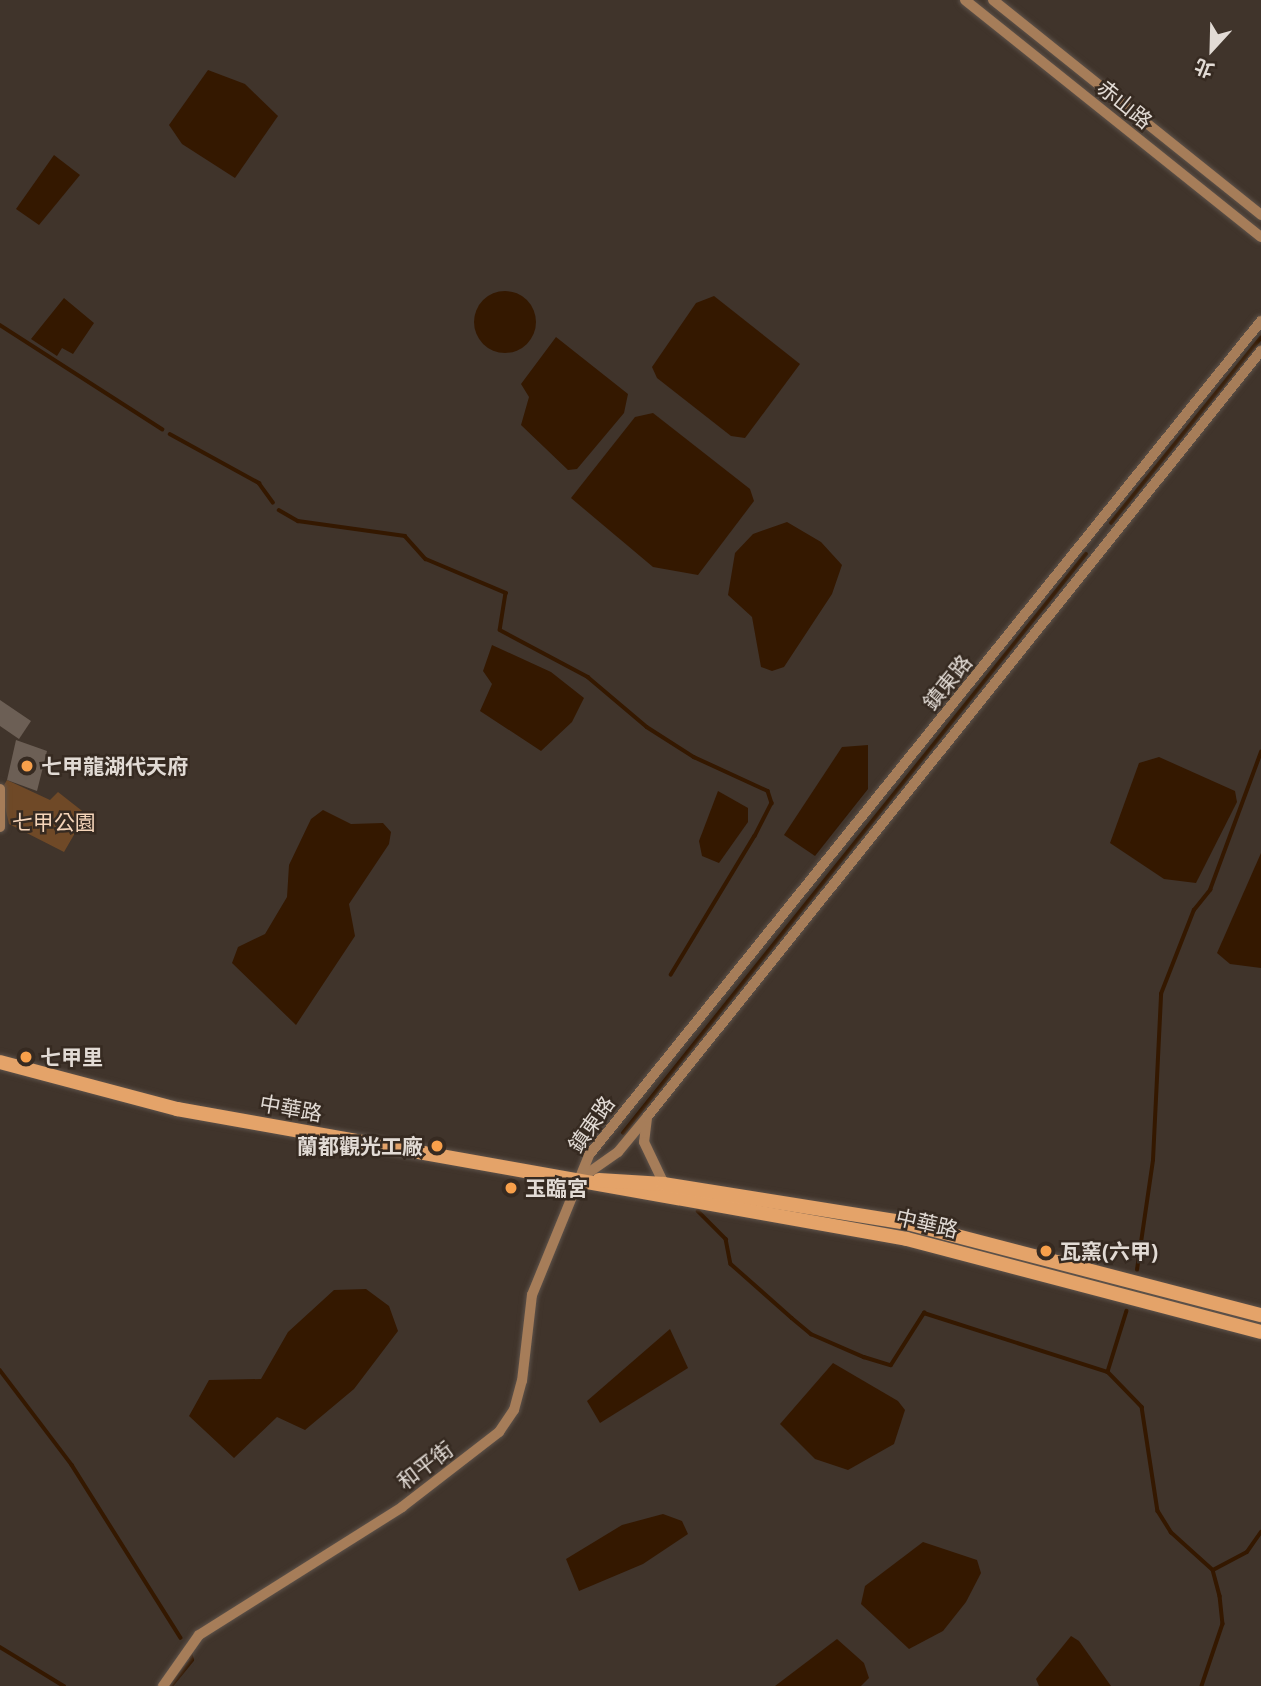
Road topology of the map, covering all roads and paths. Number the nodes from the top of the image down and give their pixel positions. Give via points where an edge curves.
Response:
1 (964, 0) edge
2 (993, 0) edge
3 (1261, 215) edge
4 (1261, 237) edge
5 (1261, 321) edge
6 (1261, 351) edge
7 (0, 789) edge
8 (0, 827) edge
9 (0, 1062) edge
10 (647, 1117) junction
11 (579, 1180) junction
12 (664, 1184) junction
13 (1261, 1315) edge
14 (1261, 1332) edge
15 (163, 1686) edge

1 - 4 street, 赤山路
2 - 3 street, 赤山路
5 - 11 street, 鎮東路 via 610,1127
6 - 10 street, 鎮東路
7 - 8 street
9 - 11 street, 中華路 via 177,1109
10 - 11 street, 鎮東路 via 618,1152
10 - 12 street via 644,1142
11 - 12 street, 中華路
11 - 14 street, 中華路 via 907,1239
11 - 15 street, 和平街 via 532,1295 522,1381 514,1410 499,1432 402,1507 264,1589 199,1635
12 - 13 street, 中華路 via 907,1223

